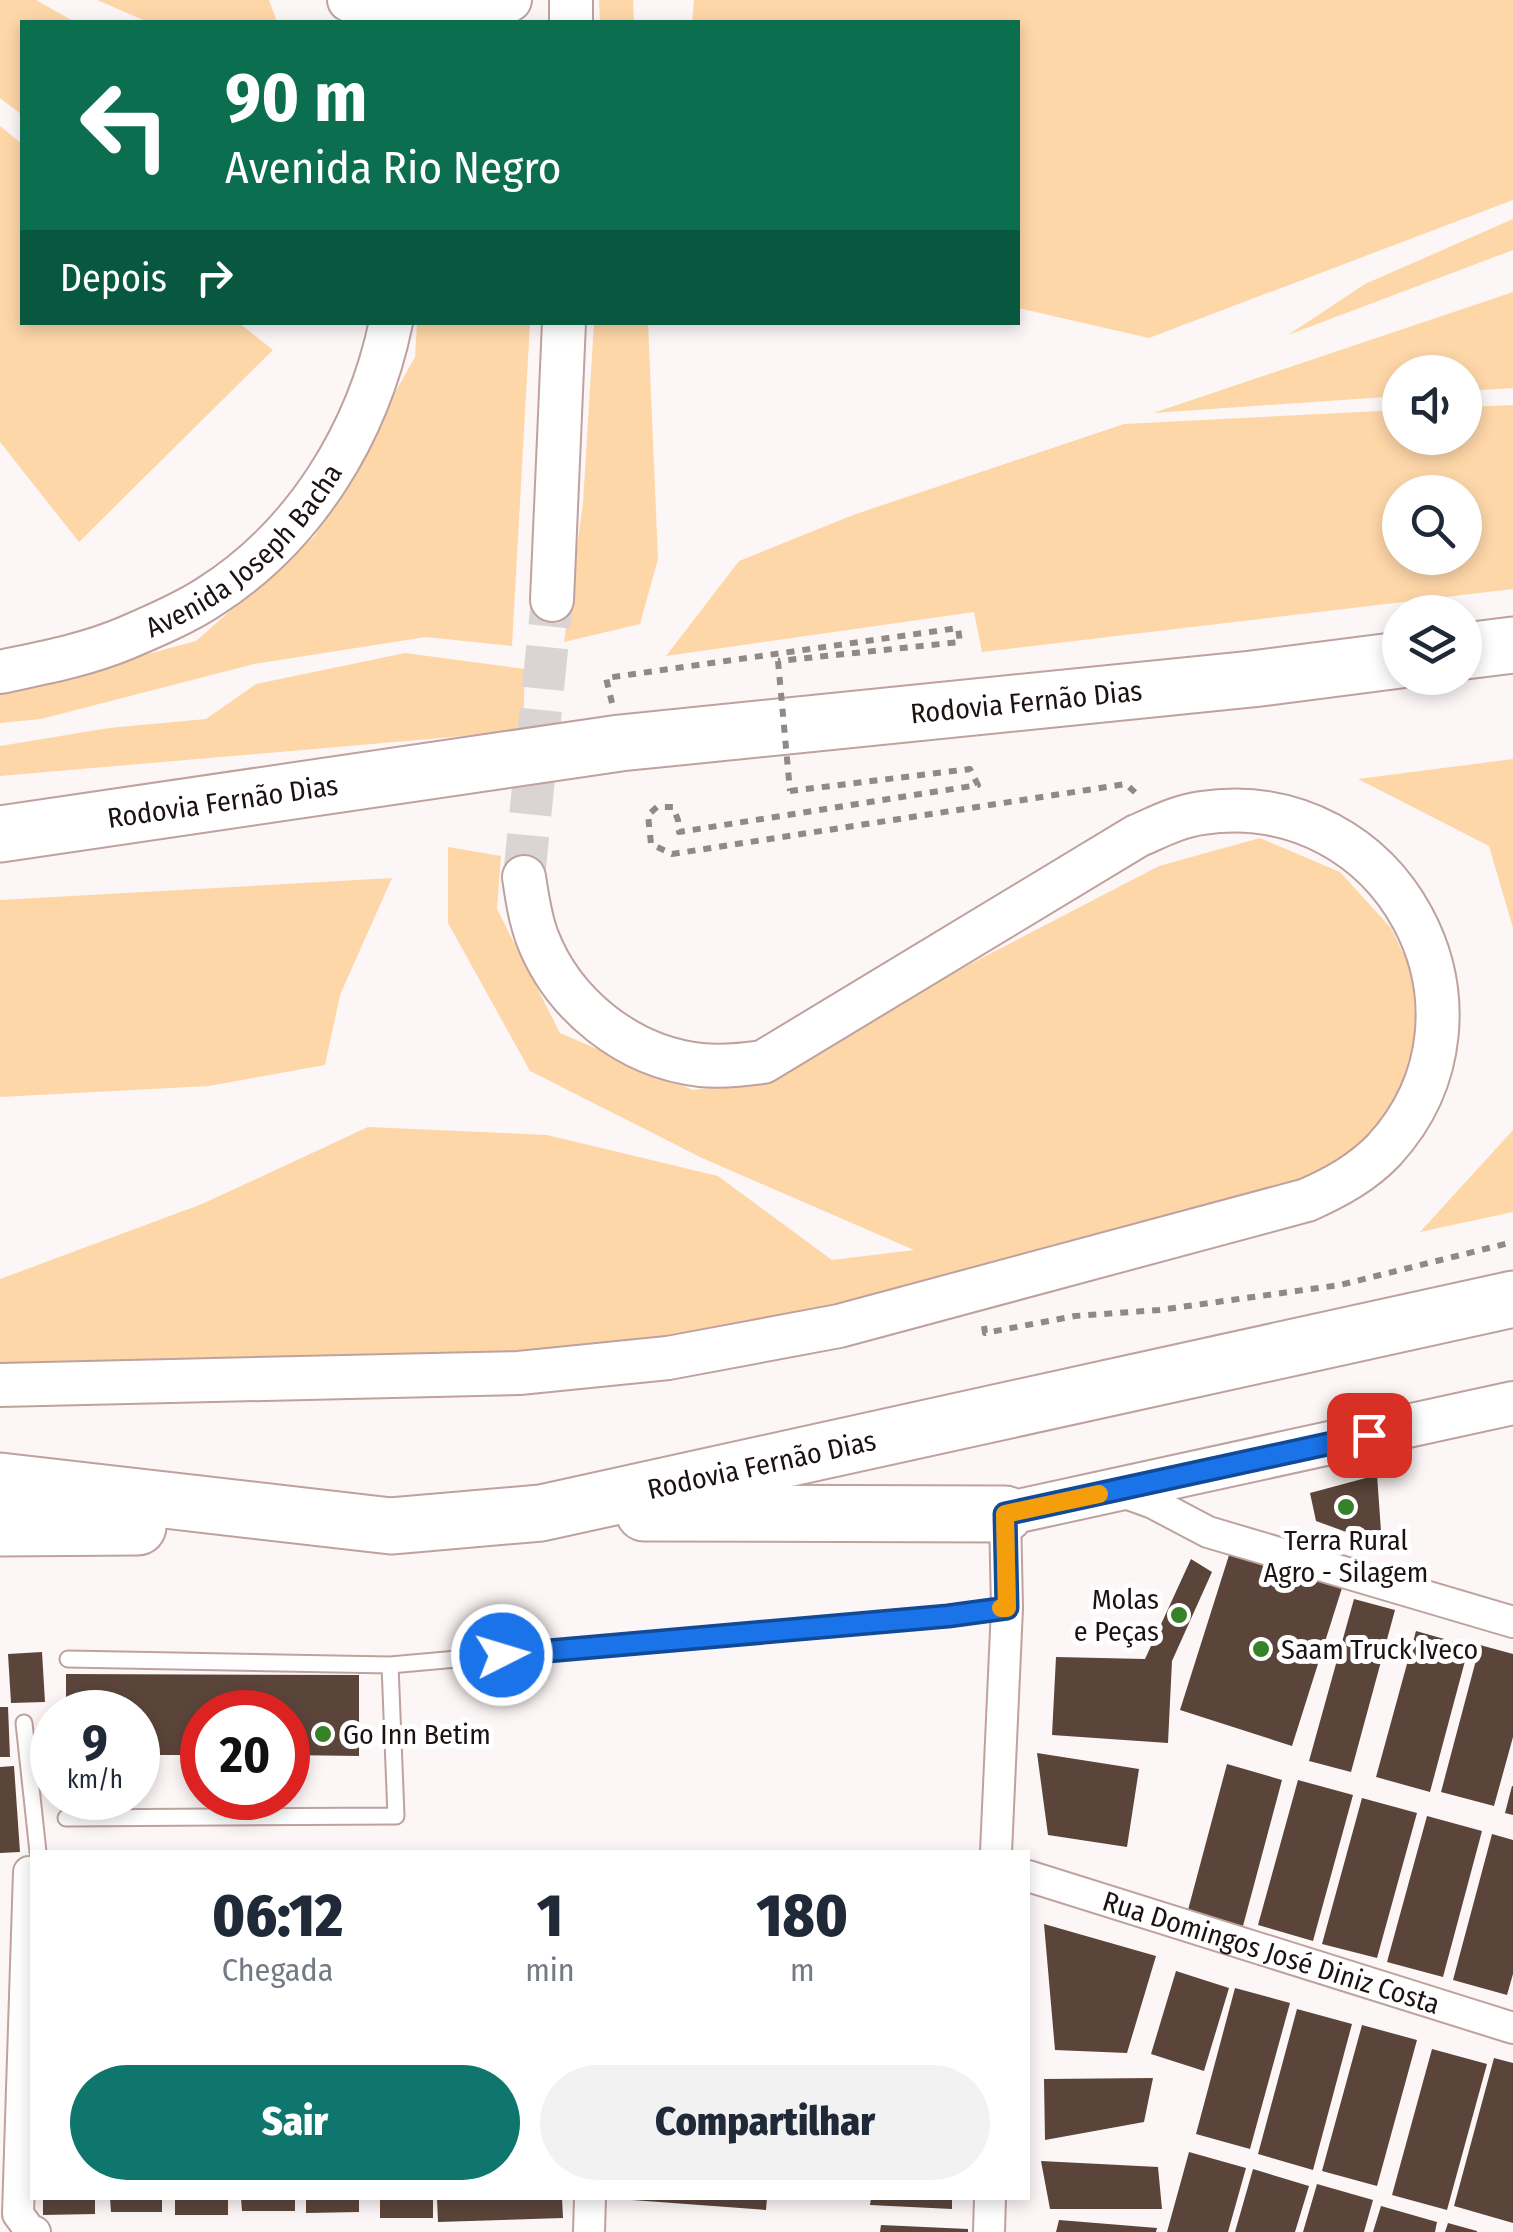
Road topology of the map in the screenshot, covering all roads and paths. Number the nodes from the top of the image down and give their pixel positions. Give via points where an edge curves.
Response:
1 (348, 0) edge
2 (510, 0) edge
3 (409, 20) edge
4 (448, 20) edge
5 (390, 325) edge
6 (564, 325) edge
7 (552, 600) tunnel mouth
8 (1513, 645) edge
9 (1482, 649) edge
10 (1382, 662) edge
11 (0, 672) edge
12 (606, 678) dead end
13 (1142, 798) dead end
14 (0, 834) edge
15 (524, 876) tunnel mouth
16 (1513, 1242) edge
17 (1513, 1299) edge
18 (983, 1317) dead end
19 (0, 1385) edge
20 (1513, 1404) edge
21 (0, 1482) edge
22 (1118, 1490) junction
23 (541, 1513) junction
24 (1005, 1514) junction
25 (391, 1526) junction
26 (0, 1528) edge
27 (1007, 1608) junction
28 (1513, 1622) edge
29 (68, 1659) dead end
30 (390, 1665) junction
31 (24, 1723) dead end
32 (160, 1817) edge
33 (996, 1850) edge
34 (25, 1867) edge
35 (1030, 1877) edge
36 (1513, 2028) edge
37 (590, 2200) edge
38 (990, 2200) edge
39 (32, 2230) edge
40 (589, 2232) edge
41 (989, 2232) edge

1 - 3 main road
2 - 4 main road
5 - 11 main road, Avenida Joseph Bacha via 360,421 334,468 260,558 208,598 126,638
6 - 7 main road
8 - 9 highway
10 - 14 highway, Rodovia Fernão Dias via 620,743
12 - 13 path, bridge via 958,628 960,642 778,662 790,790 970,769 978,786 679,832 674,807 657,807 648,815 651,844 672,854 1126,784
15 - 19 main road via 549,964 587,1012 610,1031 668,1058 731,1066 762,1062 1137,836 1198,814 1264,812 1296,819 1355,848 1402,895 1431,954 1437,1044 1403,1128 1335,1188 839,1326 668,1358 519,1373
16 - 18 path via 1340,1285 985,1333
17 - 23 highway, Rodovia Fernão Dias
20 - 22 main road
21 - 25 highway, Rodovia Fernão Dias
22 - 24 main road
22 - 28 street via 1208,1532
23 - 24 highway
23 - 25 highway, Rodovia Fernão Dias
24 - 27 street
25 - 26 highway
27 - 30 lane
27 - 33 street
29 - 30 lane
30 - 32 lane via 396,1816
31 - 34 lane
34 - 39 street via 18,2214
35 - 36 street, Rua Domingos José Diniz Costa
37 - 40 street
38 - 41 street

